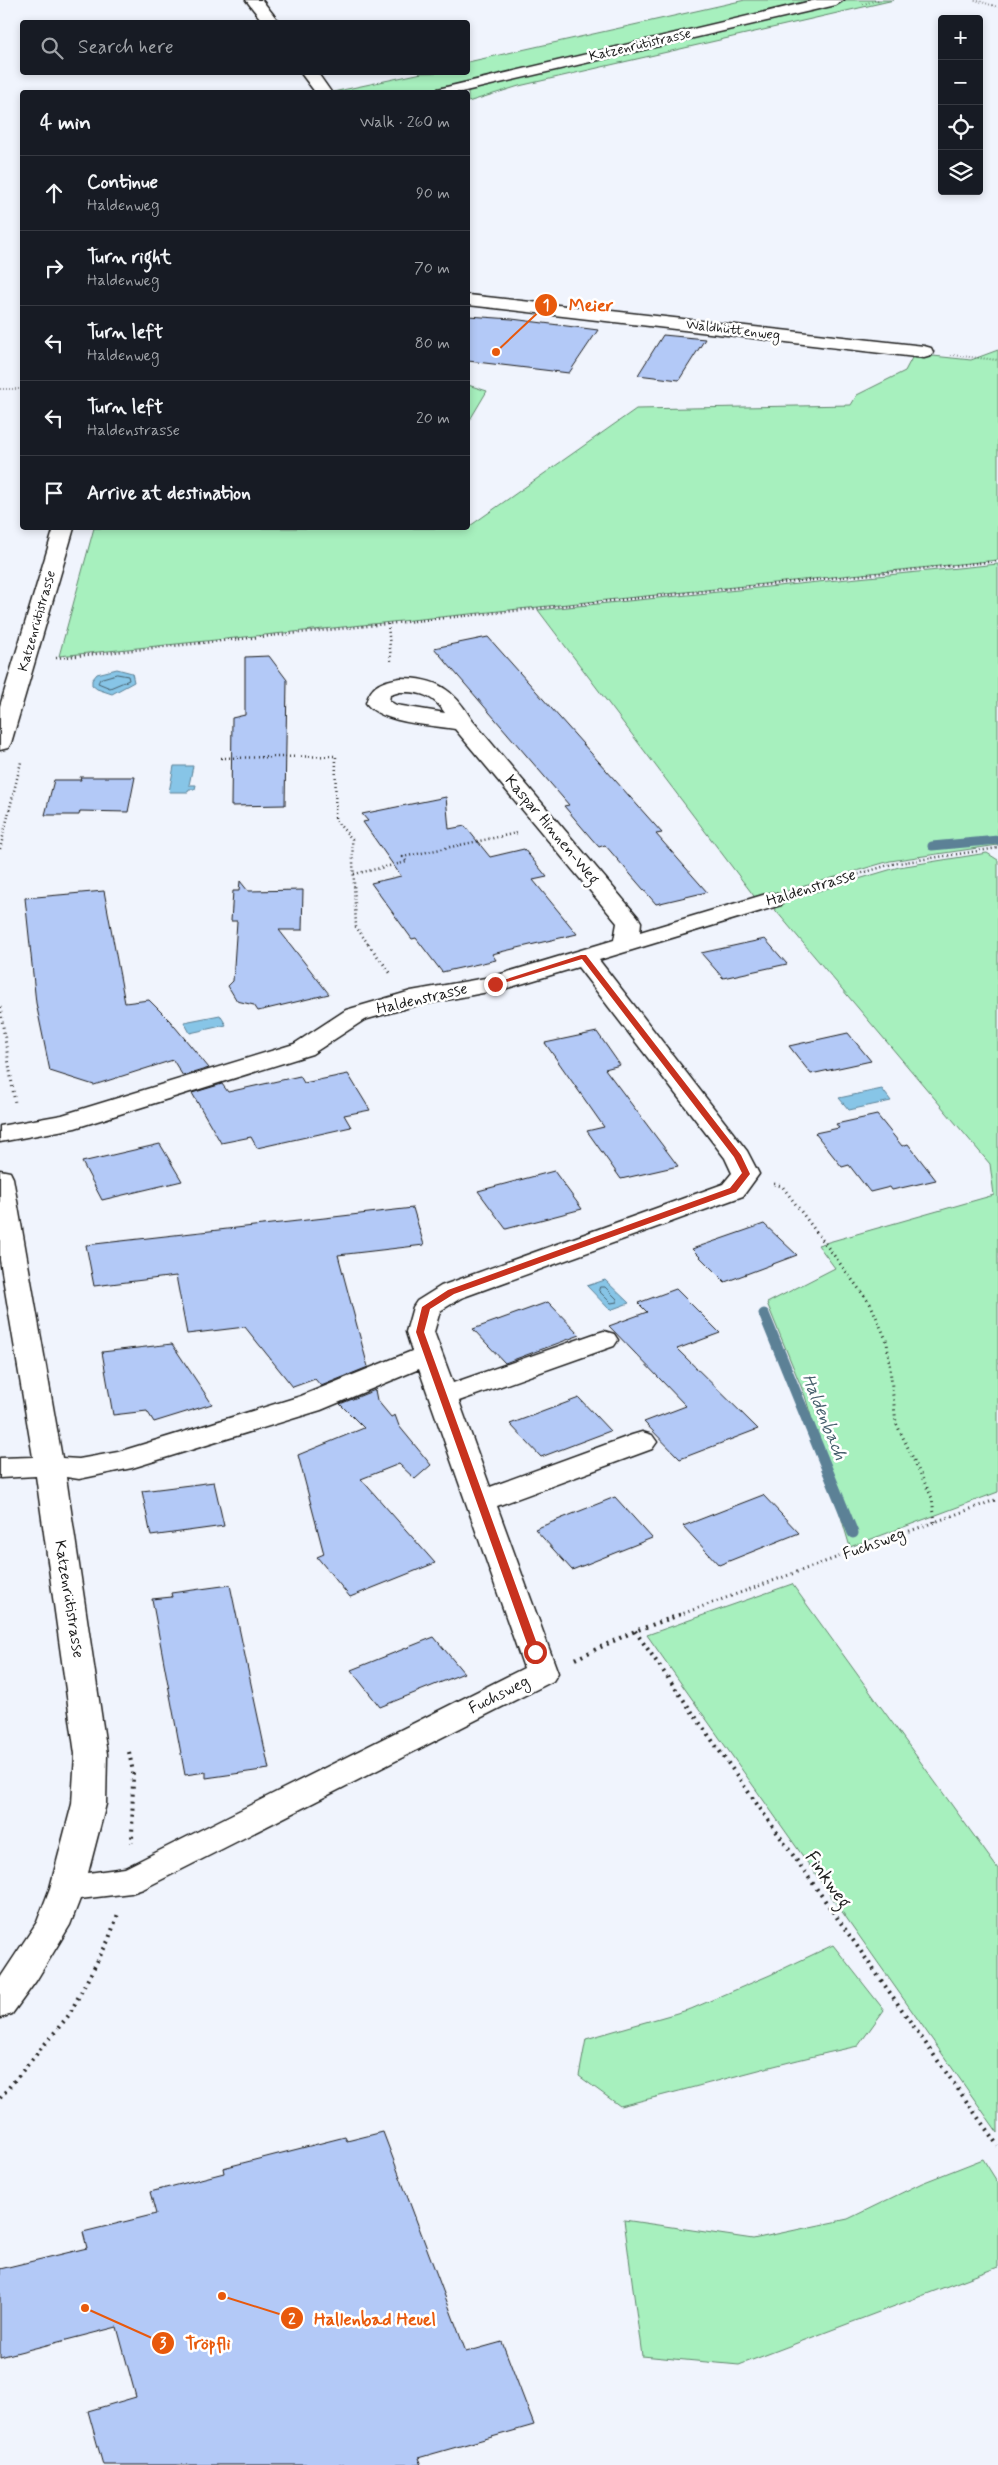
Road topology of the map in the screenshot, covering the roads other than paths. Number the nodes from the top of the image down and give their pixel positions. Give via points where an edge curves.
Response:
1 (254, 0) edge
2 (836, 0) edge
3 (269, 20) edge
4 (310, 75) edge
5 (322, 90) edge
6 (452, 90) edge
7 (470, 300) edge
8 (924, 352) road end
9 (63, 530) edge
10 (392, 685) road end
11 (0, 742) edge
12 (772, 900) road end
13 (626, 942) junction
14 (583, 956) junction
15 (10, 1132) edge
16 (0, 1178) edge
17 (604, 1340) dead end
18 (428, 1355) junction
19 (443, 1397) junction
20 (642, 1442) dead end
21 (49, 1466) junction
22 (0, 1468) edge
23 (481, 1501) junction
24 (67, 1888) junction
25 (0, 2004) edge

1 - 3 street
2 - 6 street, Katzenrütistrasse
4 - 5 street
7 - 8 street, Waldhüttenweg
9 - 11 street, Katzenrütistrasse
10 - 13 street, Kaspar Hinnen-Weg via 416,686 437,692 454,709 462,723 630,922
12 - 13 street, Haldenstrasse
13 - 14 street, Haldenstrasse
14 - 15 street, Haldenstrasse via 495,984 411,999 355,1015 303,1050 66,1122
14 - 18 street via 738,1157 746,1174 733,1190 451,1292 427,1307 420,1332
16 - 21 street, Katzenrütistrasse
17 - 19 street
18 - 19 street
18 - 21 street via 311,1403 120,1461 79,1469
19 - 23 street
20 - 23 street
21 - 22 street
21 - 24 street, Katzenrütistrasse via 91,1754 88,1804
23 - 24 street, Fuchsweg via 542,1674 131,1880
24 - 25 street, Katzenrütistrasse via 53,1925

